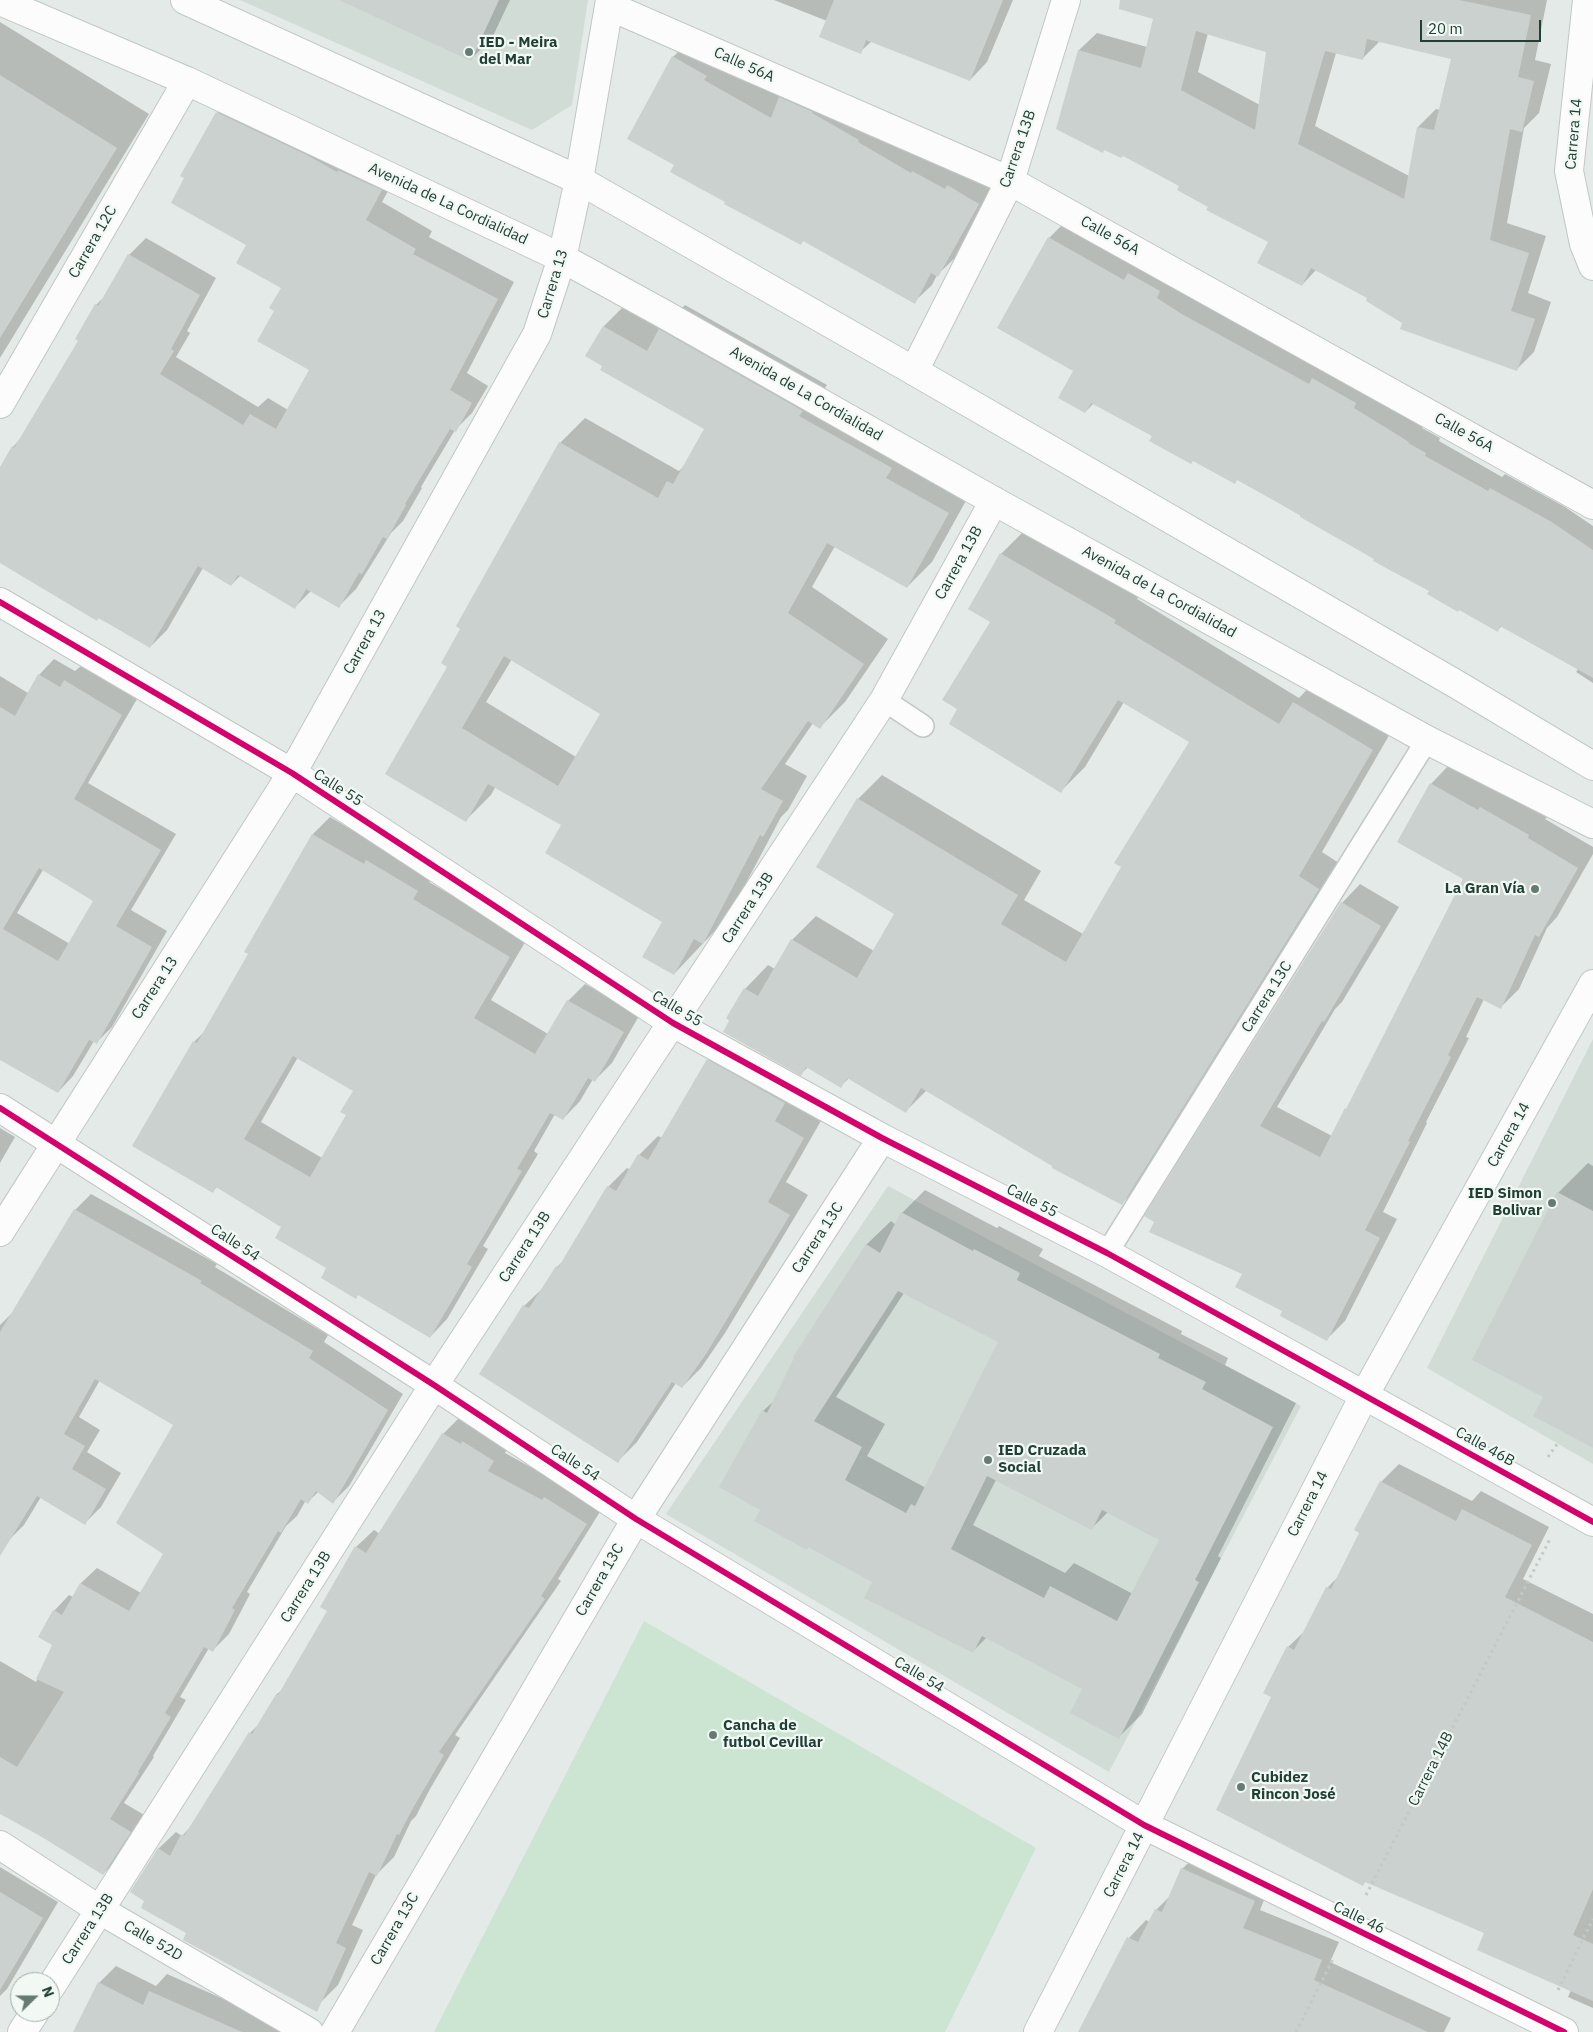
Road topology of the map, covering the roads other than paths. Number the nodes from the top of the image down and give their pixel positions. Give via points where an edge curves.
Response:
1 (185, 0) edge
2 (1066, 0) edge
3 (0, 1) edge
4 (1587, 1) edge
5 (609, 3) edge
6 (187, 81) junction
7 (579, 180) junction
8 (1010, 180) junction
9 (1590, 253) edge
10 (562, 258) junction
11 (914, 371) junction
12 (0, 404) edge
13 (994, 501) junction
14 (1593, 505) edge
15 (0, 602) edge
16 (884, 700) junction
17 (923, 726) dead end
18 (1427, 740) junction
19 (1593, 766) edge
20 (292, 773) junction
21 (1593, 824) edge
22 (1593, 984) edge
23 (673, 1023) junction
24 (0, 1108) edge
25 (882, 1138) junction
26 (55, 1143) junction
27 (0, 1232) edge
28 (1107, 1253) junction
29 (434, 1385) junction
30 (1365, 1394) junction
31 (636, 1519) junction
32 (1593, 1522) edge
33 (1144, 1825) junction
34 (0, 1845) edge
35 (100, 1910) junction
36 (60, 1972) edge
37 (1552, 2026) edge
38 (309, 2032) edge
39 (335, 2032) edge
40 (1038, 2032) edge

1 - 7 street
2 - 8 street, Carrera 13B
3 - 6 street, Avenida de La Cordialidad
4 - 9 street, Carrera 14 via 1569,170
5 - 7 street, Carrera 13
5 - 8 street, Calle 56A
6 - 10 street, Avenida de La Cordialidad
6 - 12 street, Carrera 12C
7 - 10 street, Carrera 13
7 - 11 street
8 - 11 street, Carrera 13B
8 - 14 street, Calle 56A
10 - 13 street, Avenida de La Cordialidad
10 - 20 street, Carrera 13 via 537,334
11 - 19 street
13 - 16 street, Carrera 13B
13 - 18 street, Avenida de La Cordialidad
15 - 20 street, Calle 55
16 - 17 lane
16 - 23 street, Carrera 13B
18 - 21 street, Avenida de La Cordialidad
18 - 28 lane, Carrera 13C
20 - 23 street, Calle 55
20 - 26 street, Carrera 13
22 - 30 street, Carrera 14
23 - 25 street, Calle 55
23 - 29 street, Carrera 13B
24 - 26 street, Calle 54
25 - 28 street, Calle 55
25 - 31 street, Carrera 13C
26 - 27 street, Carrera 13
26 - 29 street, Calle 54
28 - 30 street, Calle 55
29 - 31 street, Calle 54
29 - 35 street, Carrera 13B
30 - 32 street, Calle 46B
30 - 33 street, Carrera 14
31 - 33 street, Calle 54
31 - 39 street, Carrera 13C
33 - 37 street, Calle 46
33 - 40 street, Carrera 14
34 - 35 street, Calle 52D
35 - 36 street, Carrera 13B
35 - 38 street, Calle 52D

